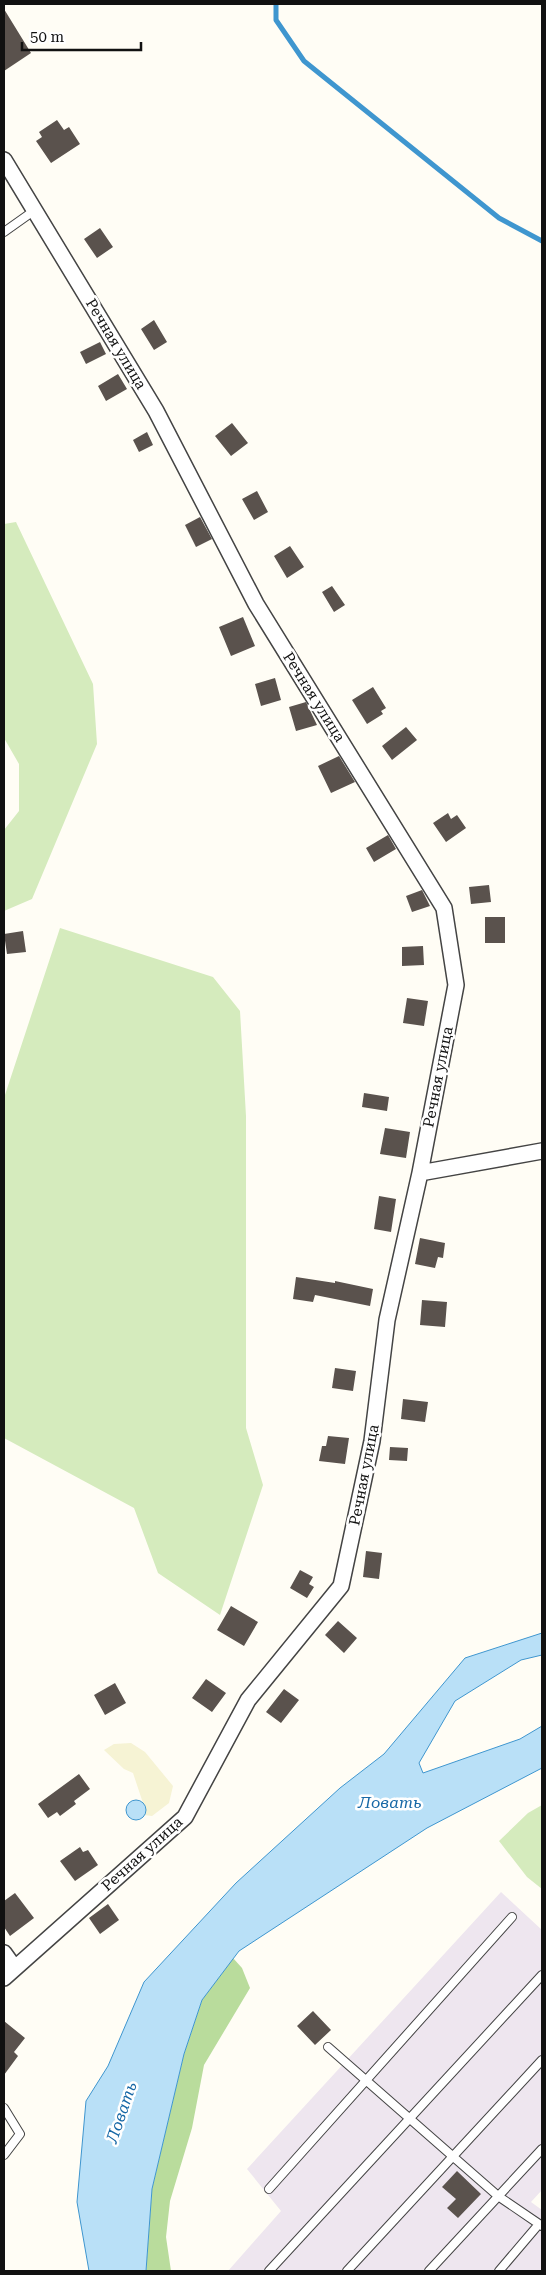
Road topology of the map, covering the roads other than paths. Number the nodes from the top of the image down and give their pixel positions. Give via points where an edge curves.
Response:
1 (4, 160) edge
2 (36, 210) junction
3 (4, 232) edge
4 (542, 1151) edge
5 (420, 1173) junction
6 (512, 1917) dead end
7 (4, 1953) edge
8 (9, 1972) edge
9 (542, 1975) edge
10 (328, 2047) dead end
11 (542, 2060) edge
12 (366, 2080) junction
13 (4, 2108) edge
14 (410, 2119) junction
15 (542, 2148) edge
16 (4, 2155) edge
17 (453, 2156) junction
18 (269, 2189) dead end
19 (498, 2196) junction
20 (541, 2225) edge
21 (269, 2271) edge
22 (347, 2271) edge
23 (429, 2271) edge
24 (499, 2271) edge

1 - 2 street, Речная улица
2 - 3 lane
2 - 5 street, Речная улица via 156,411 256,604 444,908 456,984
4 - 5 street
5 - 8 street, Речная улица via 387,1320 372,1441 341,1586 248,1700 184,1818
6 - 12 lane
7 - 8 street
9 - 14 lane
10 - 12 lane
11 - 17 lane
12 - 14 lane
12 - 18 lane
13 - 16 lane via 20,2134
14 - 17 lane
14 - 21 lane
15 - 19 lane
17 - 19 lane
17 - 22 lane
19 - 20 lane
19 - 23 lane
20 - 24 lane

